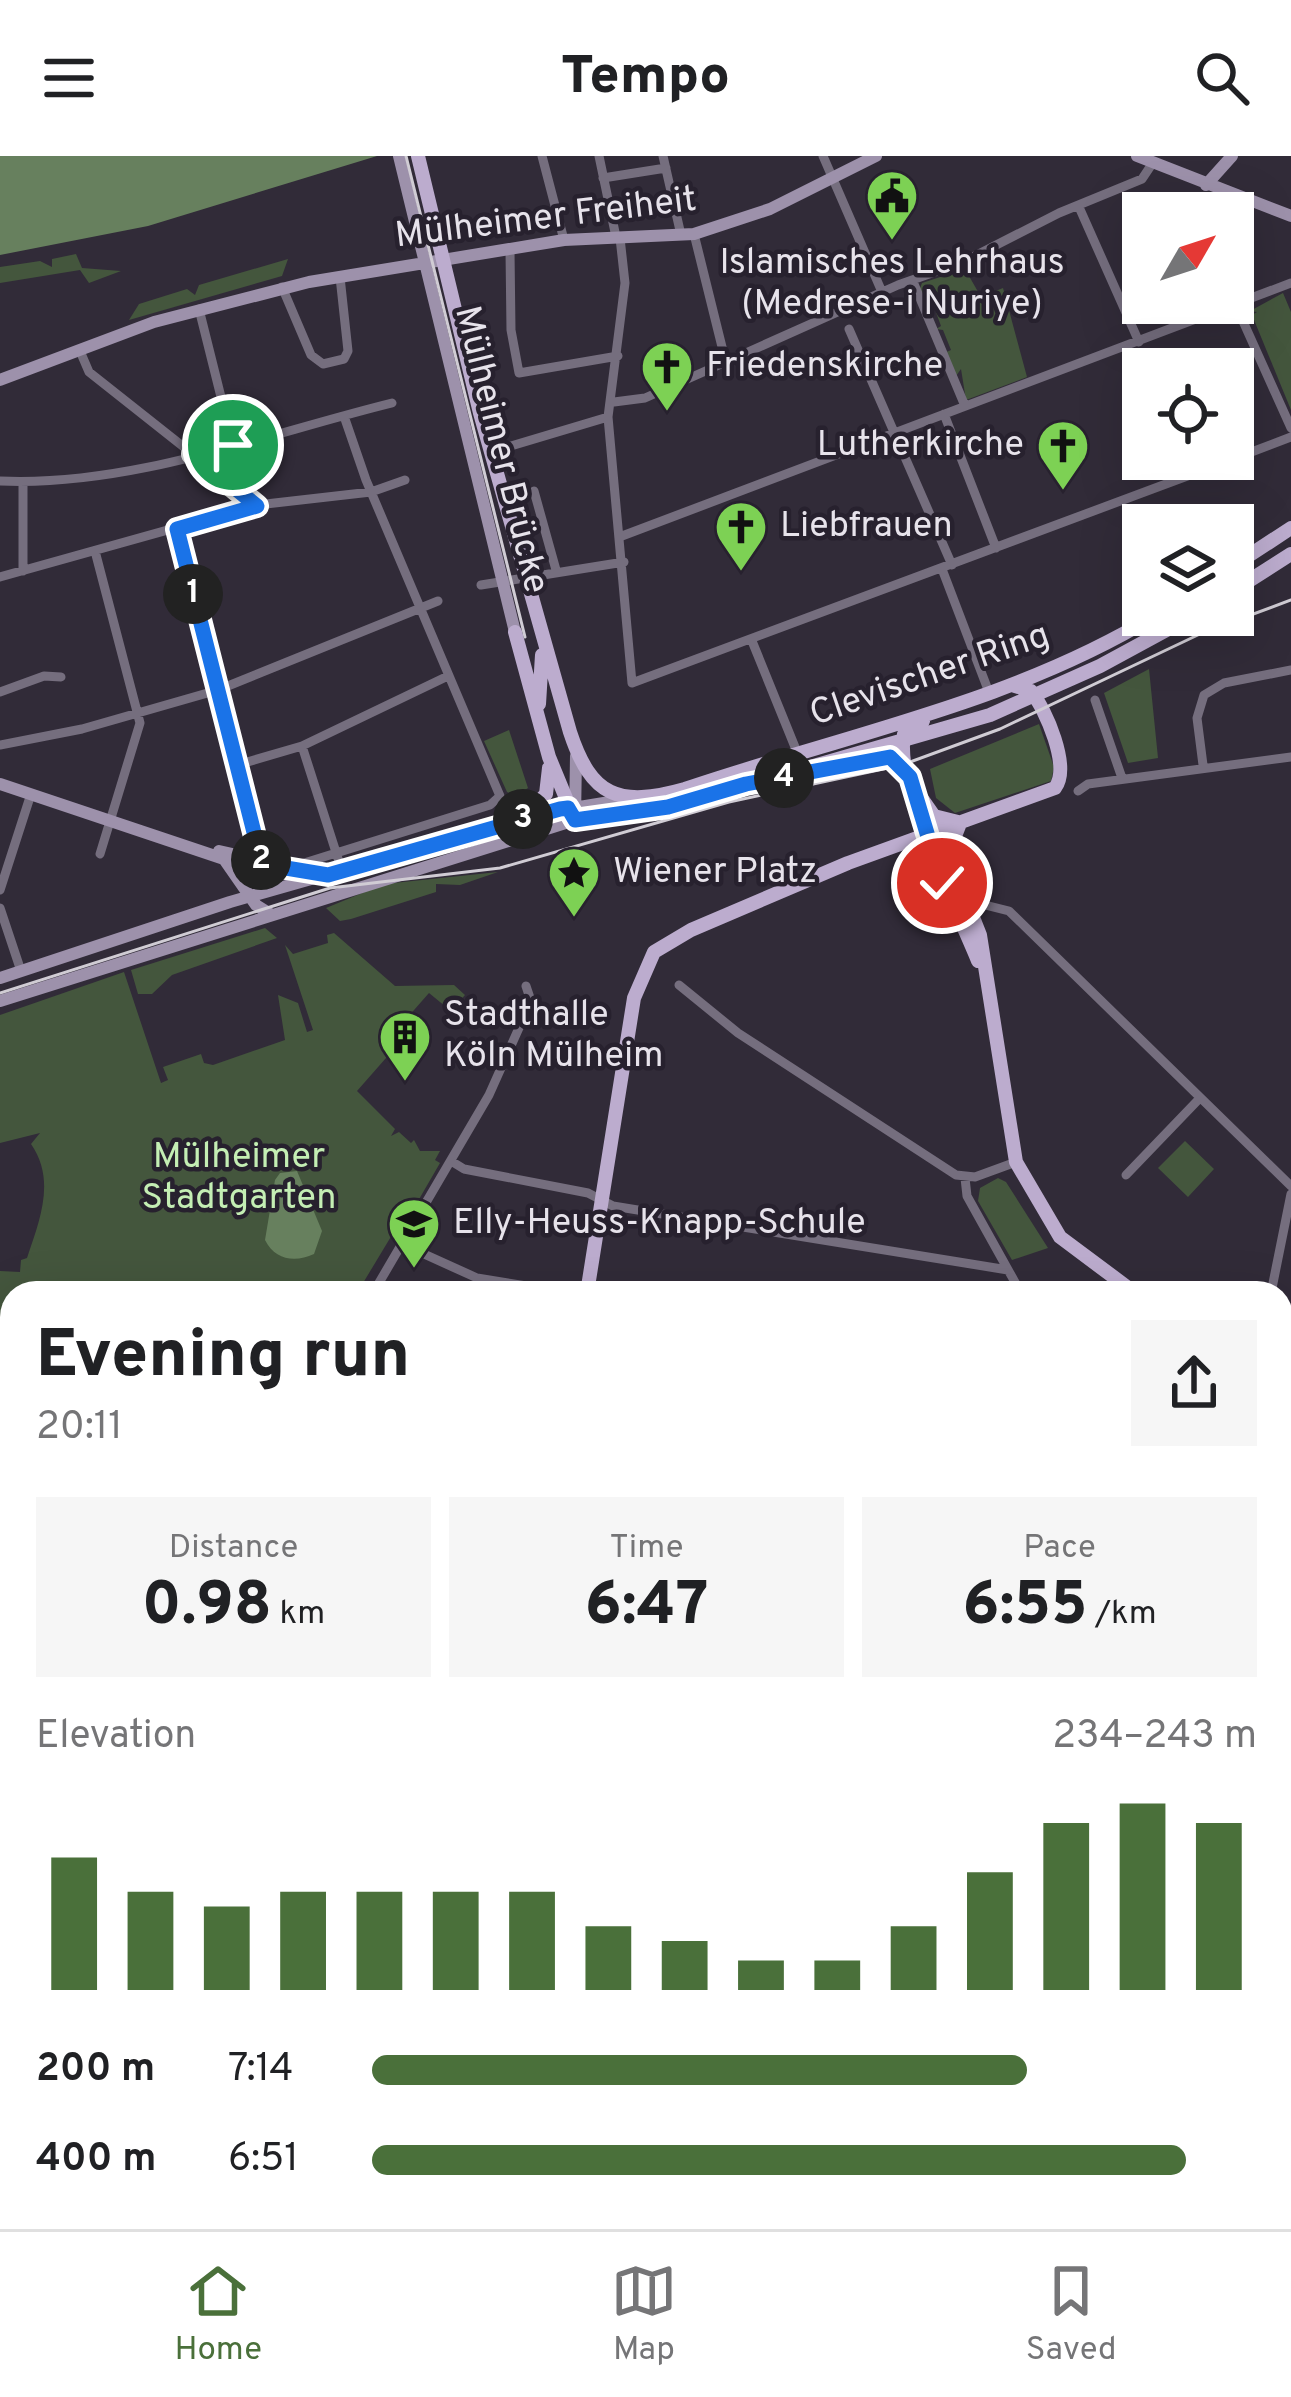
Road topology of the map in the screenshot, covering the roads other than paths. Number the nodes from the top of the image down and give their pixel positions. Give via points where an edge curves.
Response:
1 (399, 156) edge
2 (417, 156) edge
3 (542, 156) edge
4 (599, 156) edge
5 (823, 156) edge
6 (876, 156) edge
7 (1137, 156) edge
8 (1232, 156) edge
9 (664, 162) edge
10 (1152, 164) junction
11 (603, 178) junction
12 (835, 179) junction
13 (1206, 185) junction
14 (1078, 207) junction
15 (1291, 216) edge
16 (688, 235) junction
17 (618, 237) junction
18 (564, 240) junction
19 (510, 251) junction
20 (340, 277) junction
21 (1291, 283) edge
22 (914, 284) junction
23 (282, 287) junction
24 (882, 292) junction
25 (1254, 295) edge
26 (199, 309) junction
27 (1180, 324) edge
28 (1244, 324) edge
29 (849, 328) dead end
30 (1139, 341) junction
31 (80, 352) junction
32 (618, 356) junction
33 (726, 362) junction
34 (0, 380) edge
35 (614, 402) junction
36 (392, 403) dead end
37 (965, 406) junction
38 (944, 414) junction
39 (349, 416) junction
40 (608, 417) junction
41 (1291, 433) edge
42 (895, 434) junction
43 (233, 445) junction
44 (502, 448) dead end
45 (1254, 450) edge
46 (193, 454) junction
47 (405, 480) dead end
48 (1177, 480) edge
49 (0, 481) edge
50 (23, 485) junction
51 (533, 491) dead end
52 (370, 492) junction
53 (257, 506) junction
54 (1291, 528) edge
55 (177, 529) junction
56 (622, 536) junction
57 (996, 548) junction
58 (95, 551) junction
59 (1254, 552) edge
60 (1291, 554) edge
61 (624, 562) junction
62 (947, 567) junction
63 (556, 570) junction
64 (23, 571) junction
65 (0, 577) edge
66 (1254, 578) edge
67 (481, 585) dead end
68 (438, 601) dead end
69 (420, 608) junction
70 (514, 632) joint
71 (1122, 632) edge
72 (1153, 636) edge
73 (752, 641) junction
74 (1291, 670) edge
75 (448, 676) junction
76 (61, 677) dead end
77 (1012, 685) junction
78 (218, 690) junction
79 (0, 692) edge
80 (990, 695) junction
81 (1036, 696) junction
82 (1095, 700) dead end
83 (944, 711) junction
84 (140, 714) junction
85 (538, 714) junction
86 (570, 732) junction
87 (902, 741) junction
88 (0, 745) edge
89 (302, 746) junction
90 (548, 752) junction
91 (797, 752) junction
92 (1291, 758) edge
93 (237, 765) junction
94 (1203, 765) junction
95 (908, 775) junction
96 (1122, 778) junction
97 (0, 784) edge
98 (746, 784) junction
99 (1078, 791) dead end
100 (31, 794) junction
101 (647, 796) junction
102 (574, 811) junction
103 (522, 819) junction
104 (110, 820) junction
105 (963, 822) junction
106 (925, 836) junction
107 (202, 849) junction
108 (336, 853) junction
109 (100, 854) dead end
110 (262, 864) junction
111 (300, 870) junction
112 (335, 873) junction
113 (955, 873) junction
114 (239, 874) junction
115 (0, 890) edge
116 (251, 896) junction
117 (969, 901) junction
118 (230, 902) junction
119 (214, 908) junction
120 (272, 915) junction
121 (1, 916) edge
122 (188, 938) junction
123 (20, 971) junction
124 (0, 979) edge
125 (988, 983) junction
126 (526, 986) dead end
127 (679, 986) dead end
128 (0, 1001) edge
129 (1200, 1098) junction
130 (451, 1162) junction
131 (1016, 1162) junction
132 (1126, 1174) dead end
133 (965, 1178) junction
134 (1291, 1190) edge
135 (602, 1200) junction
136 (402, 1244) junction
137 (1008, 1270) junction
138 (380, 1281) edge
139 (496, 1281) edge
140 (589, 1281) edge
141 (1014, 1281) edge
142 (1119, 1281) edge
143 (1273, 1281) edge

1 - 70 main road, Mülheimer Brücke
2 - 85 main road, Mülheimer Brücke via 544,663
2 - 86 main road, Mülheimer Brücke
3 - 18 street
4 - 11 street
5 - 12 street
6 - 12 main road, Mülheimer Freiheit
7 - 10 main road
8 - 13 main road
9 - 11 street
9 - 16 street
10 - 13 main road
10 - 14 street via 1142,179
11 - 17 street
12 - 16 main road, Mülheimer Freiheit
12 - 24 street
13 - 15 main road
14 - 22 street
14 - 30 street
16 - 17 main road, Mülheimer Freiheit
16 - 33 street
17 - 18 main road, Mülheimer Freiheit
17 - 32 street via 625,283
18 - 19 main road, Mülheimer Freiheit
19 - 20 main road, Mülheimer Freiheit
19 - 32 street via 519,373
20 - 23 main road, Mülheimer Freiheit
20 - 23 street via 348,352 332,362 311,355
21 - 25 street
22 - 24 street
22 - 37 street
23 - 26 main road, Mülheimer Freiheit
24 - 33 street
26 - 31 main road, Mülheimer Freiheit
26 - 43 street
27 - 30 street
28 - 41 street
29 - 42 street
30 - 37 street
31 - 34 main road, Mülheimer Freiheit
31 - 46 street via 89,372
32 - 35 street
33 - 35 street via 634,402
35 - 40 street
36 - 39 street
37 - 38 street
38 - 42 street
38 - 57 street
39 - 43 street
39 - 52 street
40 - 44 street
40 - 56 street
41 - 45 street
42 - 56 street
42 - 62 street
43 - 46 street
46 - 50 street
46 - 53 street
47 - 52 street
48 - 57 street
49 - 50 street
50 - 64 street
51 - 63 street
52 - 53 street
52 - 69 street
53 - 55 street
54 - 59 main road
55 - 58 street
55 - 78 street
56 - 61 street
57 - 62 street
58 - 64 street
58 - 84 street
60 - 66 main road
61 - 63 street
61 - 73 street via 632,682
62 - 73 street
62 - 80 street
63 - 67 street
64 - 65 street
68 - 69 street
69 - 75 street
69 - 78 street
70 - 85 main road, Mülheimer Brücke
71 - 77 main road, Clevischer Ring
72 - 81 main road, Clevischer Ring
73 - 91 street
74 - 94 street via 1224,683 1204,695 1197,718
75 - 89 street
75 - 108 street via 500,796 490,806
76 - 79 street
77 - 80 main road, Clevischer Ring
77 - 81 main road
78 - 84 street
78 - 93 street
80 - 83 main road, Clevischer Ring
81 - 87 main road, Clevischer Ring
81 - 105 main road via 1061,766 1055,788
82 - 96 street
83 - 87 main road via 910,726
83 - 91 main road, Clevischer Ring
84 - 88 street
84 - 104 street
85 - 90 main road, Mülheimer Brücke
86 - 90 main road via 555,728
86 - 101 main road, Mülheimer Brücke via 589,780
86 - 102 main road via 580,773
87 - 95 main road
87 - 98 main road, Clevischer Ring
89 - 93 street
89 - 108 street
90 - 102 main road, Mülheimer Brücke
90 - 103 main road via 546,794
91 - 101 main road, Clevischer Ring
92 - 94 street
93 - 110 street
94 - 96 street
95 - 98 main road via 895,758 884,758
95 - 105 main road via 934,816
95 - 106 main road
96 - 99 street
97 - 100 main road
98 - 102 main road, Clevischer Ring via 682,804
100 - 104 main road
100 - 115 street
101 - 102 main road
102 - 103 main road
102 - 120 main road
103 - 112 main road
104 - 107 main road
104 - 109 street
105 - 106 main road
105 - 113 main road via 949,844
106 - 113 main road
106 - 125 main road
106 - 135 main road via 752,902 654,952 634,998
107 - 110 main road
107 - 114 main road
108 - 111 street
108 - 112 street
110 - 111 main road
111 - 112 main road
112 - 116 main road
113 - 117 main road
114 - 116 main road
114 - 118 main road
116 - 118 main road
116 - 120 main road
117 - 125 main road
117 - 129 street via 1010,910
118 - 119 main road
119 - 122 main road via 218,924
119 - 123 main road
120 - 122 main road
121 - 123 street
122 - 128 main road
123 - 124 main road
125 - 131 main road
126 - 130 street via 531,1001 512,1048
127 - 133 street via 738,1033
129 - 132 street
129 - 134 street
130 - 135 street
130 - 136 street
131 - 133 street
131 - 142 main road via 1060,1237
133 - 137 street
134 - 143 street
135 - 137 street
135 - 140 main road
136 - 138 street
136 - 139 street
137 - 141 street

